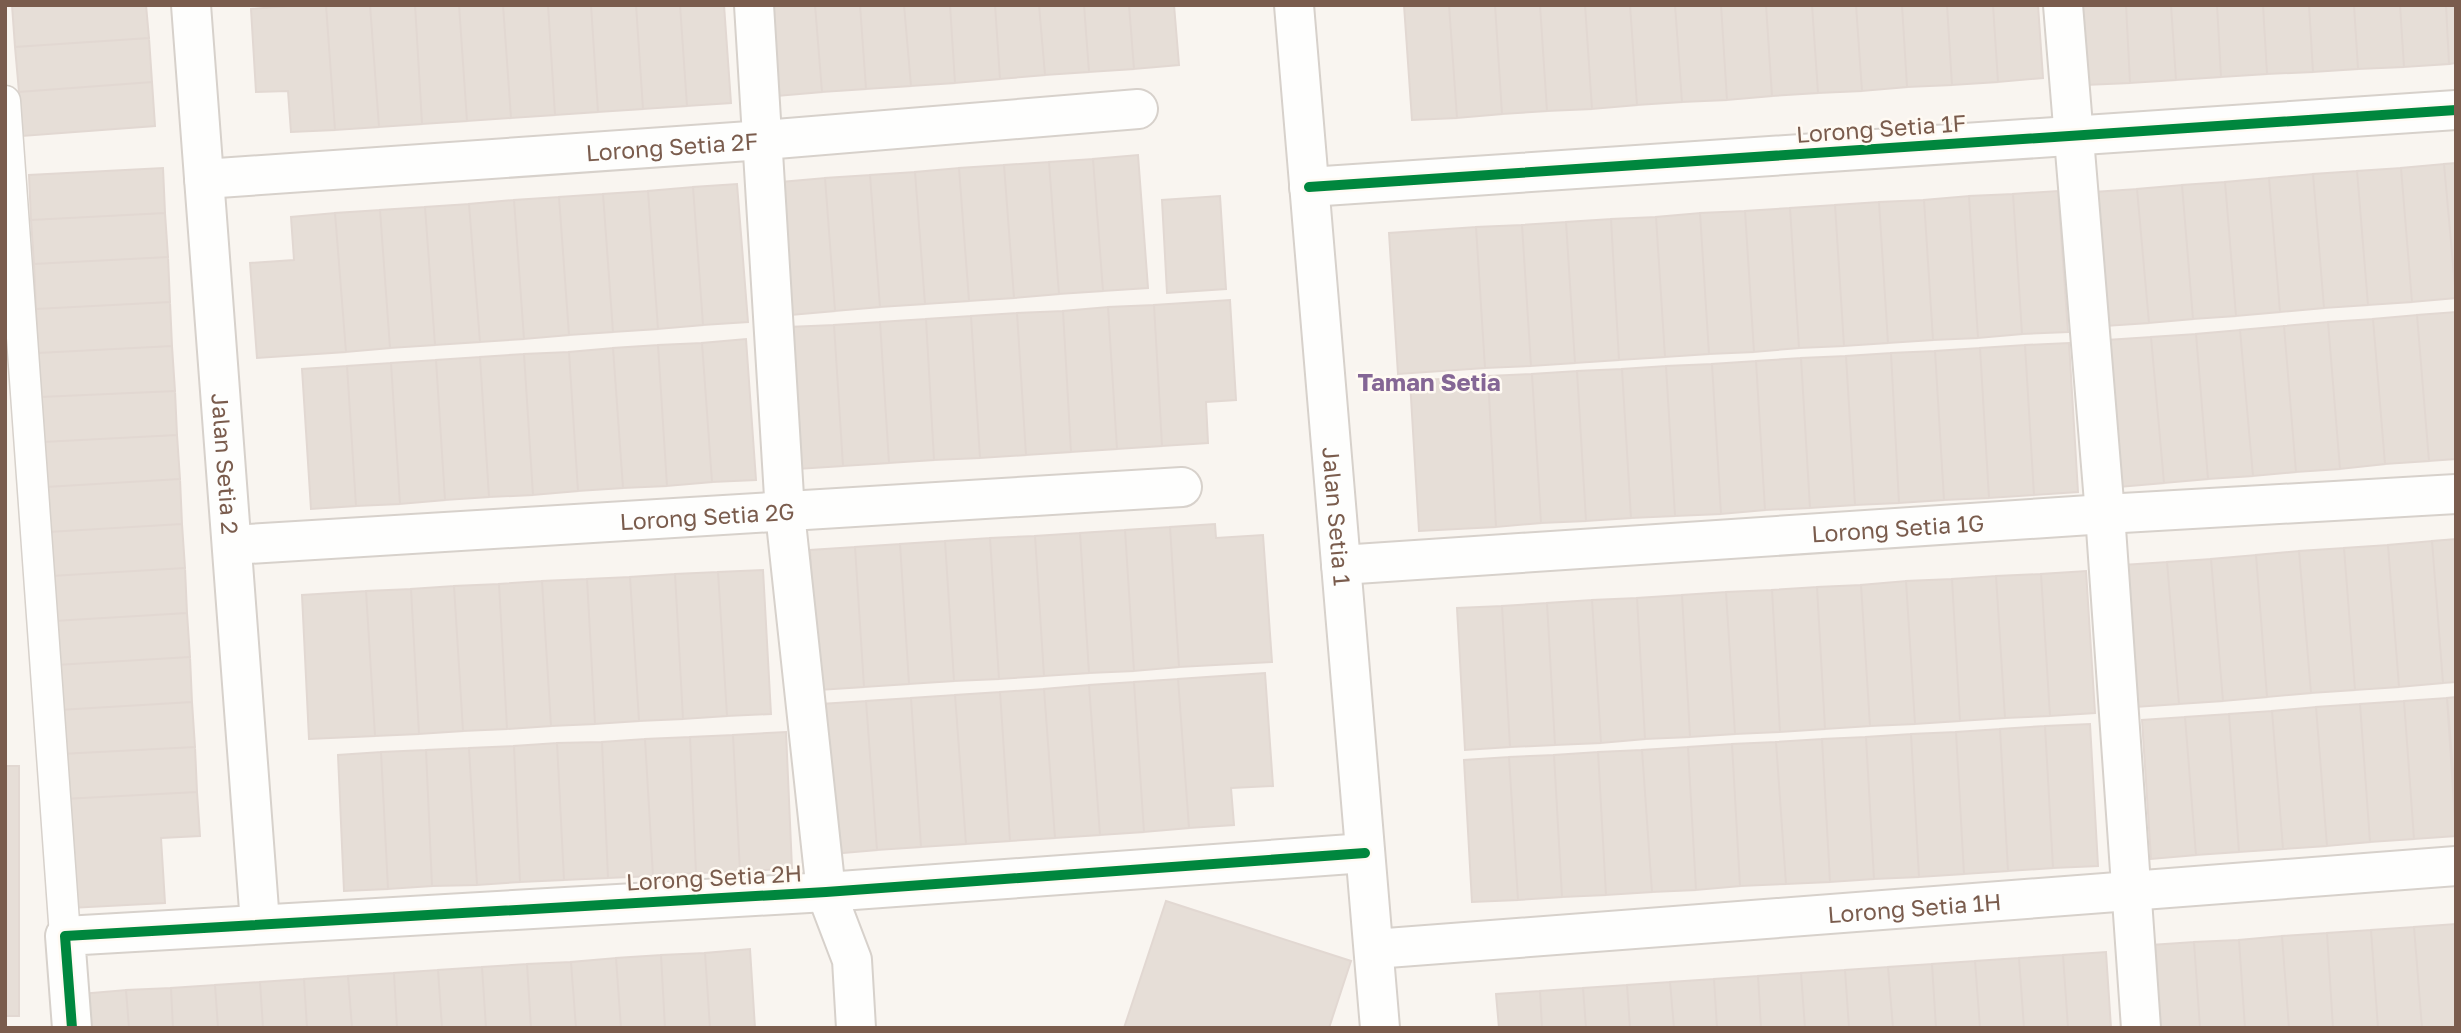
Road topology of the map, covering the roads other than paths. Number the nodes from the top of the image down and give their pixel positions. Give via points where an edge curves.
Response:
1 (191, 5) edge
2 (754, 5) edge
3 (1294, 5) edge
4 (2063, 5) edge
5 (5, 101) edge
6 (1139, 109) dead end
7 (2456, 110) edge
8 (2074, 136) junction
9 (764, 140) junction
10 (204, 179) junction
11 (1310, 187) junction
12 (1182, 487) dead end
13 (2456, 494) edge
14 (785, 513) junction
15 (2105, 513) junction
16 (232, 545) junction
17 (1341, 565) junction
18 (1365, 853) junction
19 (2456, 866) edge
20 (2133, 888) junction
21 (826, 892) junction
22 (260, 923) junction
23 (65, 936) junction
24 (1374, 948) junction
25 (72, 1028) edge
26 (856, 1028) edge
27 (1380, 1028) edge
28 (2141, 1028) edge

1 - 10 street, Jalan Setia 2
2 - 9 street
3 - 11 street, Jalan Setia 1
4 - 8 street
5 - 23 lane
6 - 9 street, Lorong Setia 2F
7 - 8 street, Lorong Setia 1F
8 - 11 street, Lorong Setia 1F
8 - 15 street
9 - 10 street, Lorong Setia 2F
9 - 14 street
10 - 16 street, Jalan Setia 2
11 - 17 street, Jalan Setia 1
12 - 14 street, Lorong Setia 2G
13 - 15 street, Lorong Setia 1G
14 - 16 street, Lorong Setia 2G
14 - 21 street
15 - 17 street, Lorong Setia 1G
15 - 20 street
16 - 22 street, Jalan Setia 2
17 - 18 street, Jalan Setia 1
18 - 21 street, Lorong Setia 2H
18 - 24 street, Jalan Setia 1
19 - 20 street, Lorong Setia 1H
20 - 24 street, Lorong Setia 1H
20 - 28 street
21 - 22 street, Lorong Setia 2H
21 - 26 street via 852,960
22 - 23 street, Lorong Setia 2H
23 - 25 street
24 - 27 street, Jalan Setia 1

